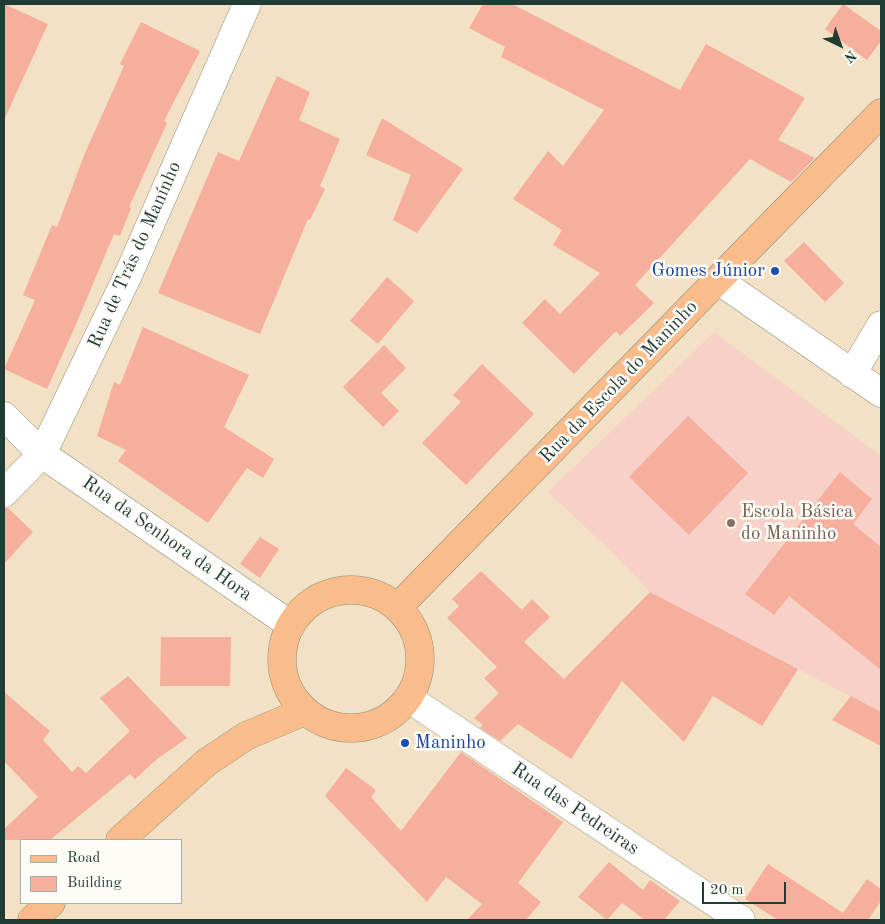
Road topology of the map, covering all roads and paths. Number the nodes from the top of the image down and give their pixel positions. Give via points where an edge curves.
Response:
1 (247, 4) edge
2 (881, 113) edge
3 (718, 280) junction
4 (881, 325) edge
5 (852, 374) junction
6 (881, 393) edge
7 (4, 416) edge
8 (42, 454) junction
9 (4, 493) edge
10 (398, 607) junction
11 (291, 625) junction
12 (408, 698) junction
13 (305, 711) junction
14 (121, 839) edge
15 (51, 904) edge
16 (32, 920) edge
17 (741, 920) edge

1 - 8 street, Rua de Trás do Manínho via 129,274
2 - 3 main road, Rua da Escola do Maninho
3 - 5 street
3 - 10 main road, Rua da Escola do Maninho
4 - 5 street
5 - 6 street
7 - 8 street, Rua da Senhora da Hora
8 - 9 street, Rua de Trás do Manínho
8 - 11 street, Rua da Senhora da Hora
10 - 11 main road via 374,593 357,589 333,592 314,600
10 - 12 main road via 413,626 421,661 418,679
11 - 13 main road via 282,652 282,669 288,689
12 - 13 main road via 389,716 358,728 337,727
12 - 17 street, Rua das Pedreiras
13 - 14 main road via 246,736 207,762
15 - 16 main road

